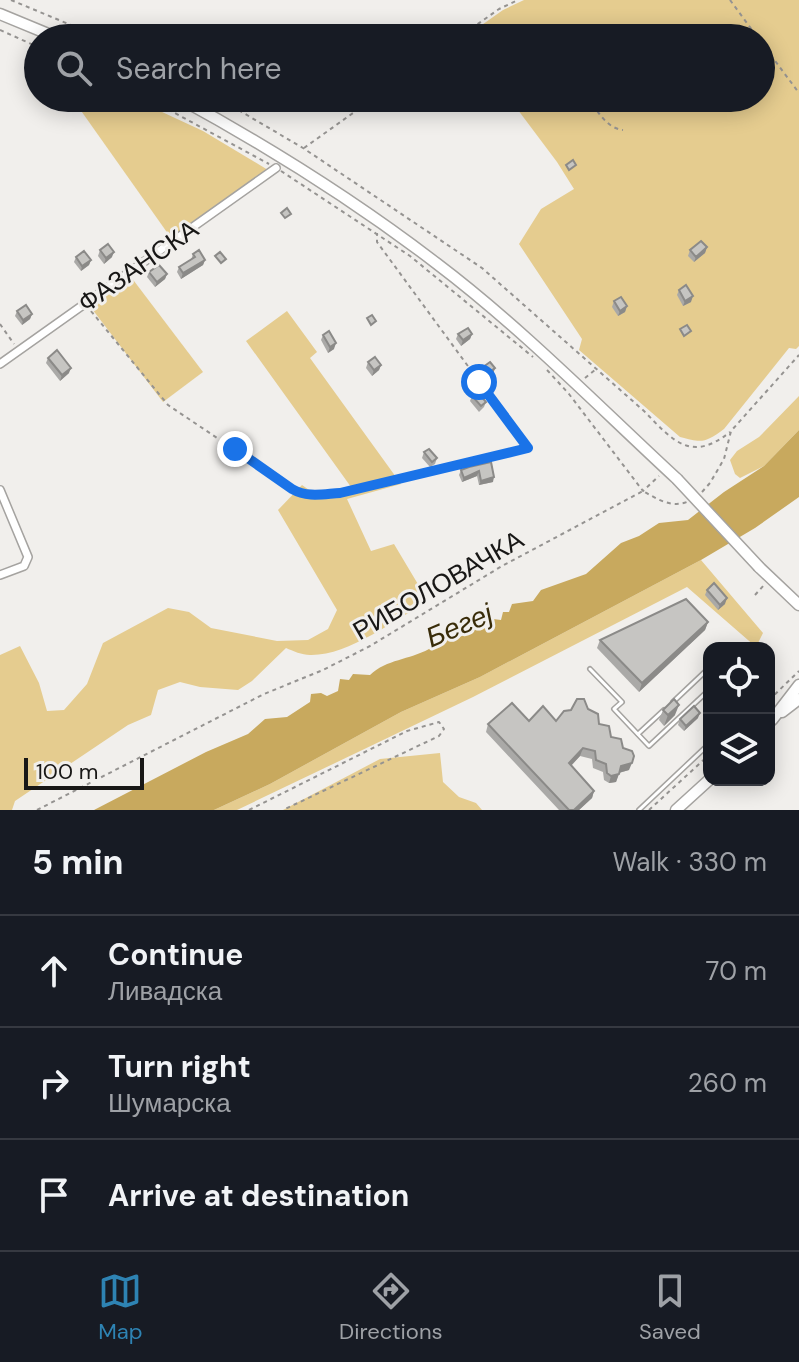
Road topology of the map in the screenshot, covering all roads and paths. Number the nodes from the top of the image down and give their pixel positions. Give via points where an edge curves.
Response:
1 (11, 0) edge
2 (518, 0) edge
3 (730, 0) edge
4 (0, 14) edge
5 (24, 24) edge
6 (68, 24) edge
7 (478, 24) edge
8 (748, 24) edge
9 (0, 30) edge
10 (24, 41) edge
11 (775, 61) edge
12 (799, 93) edge
13 (173, 112) edge
14 (204, 112) edge
15 (242, 112) edge
16 (354, 112) edge
17 (599, 112) edge
18 (623, 130) dead end
19 (303, 148) junction
20 (276, 168) junction
21 (377, 233) junction
22 (85, 303) junction
23 (0, 324) edge
24 (19, 352) junction
25 (799, 355) edge
26 (0, 364) edge
27 (597, 369) junction
28 (577, 385) junction
29 (731, 431) junction
30 (666, 469) junction
31 (0, 490) edge
32 (643, 491) junction
33 (0, 575) edge
34 (771, 578) junction
35 (755, 595) dead end
36 (795, 602) edge
37 (799, 611) edge
38 (590, 669) dead end
39 (799, 671) edge
40 (703, 674) edge
41 (799, 685) edge
42 (775, 694) edge
43 (703, 696) edge
44 (799, 699) edge
45 (775, 715) edge
46 (775, 717) edge
47 (638, 734) junction
48 (703, 750) edge
49 (703, 760) edge
50 (703, 785) edge
51 (37, 810) edge
52 (249, 810) edge
53 (283, 810) edge
54 (639, 810) edge
55 (649, 810) edge
56 (676, 810) edge

1 - 6 path
2 - 7 path
3 - 8 path
4 - 5 main road
9 - 10 path
11 - 12 path
13 - 20 path
14 - 28 main road via 387,227 483,301
15 - 19 path
16 - 19 path
17 - 18 path
19 - 27 path via 482,268
20 - 21 path
20 - 22 street, ФАЗАНСКА
21 - 22 path via 377,242 528,448 340,493 302,495 168,405
21 - 32 path via 541,364
22 - 24 street, ФАЗАНСКА
23 - 24 path
24 - 26 street, ФАЗАНСКА
25 - 29 path
27 - 28 path
27 - 29 path via 669,437 693,448 712,447
28 - 30 main road
29 - 32 path via 724,459 695,499 679,505
30 - 32 path, РИБОЛОВАЧКА
30 - 34 main road, bridge
31 - 33 street via 28,557 24,566
32 - 51 path, РИБОЛОВАЧКА via 502,566 370,646
34 - 35 path
34 - 36 main road
36 - 37 main road
38 - 47 lane via 622,702 614,709
39 - 42 path
40 - 47 lane
41 - 45 main road
43 - 47 lane via 649,746
44 - 46 main road
48 - 54 lane
49 - 55 path
50 - 56 main road
52 - 53 path via 407,731 439,722 444,729 439,736

